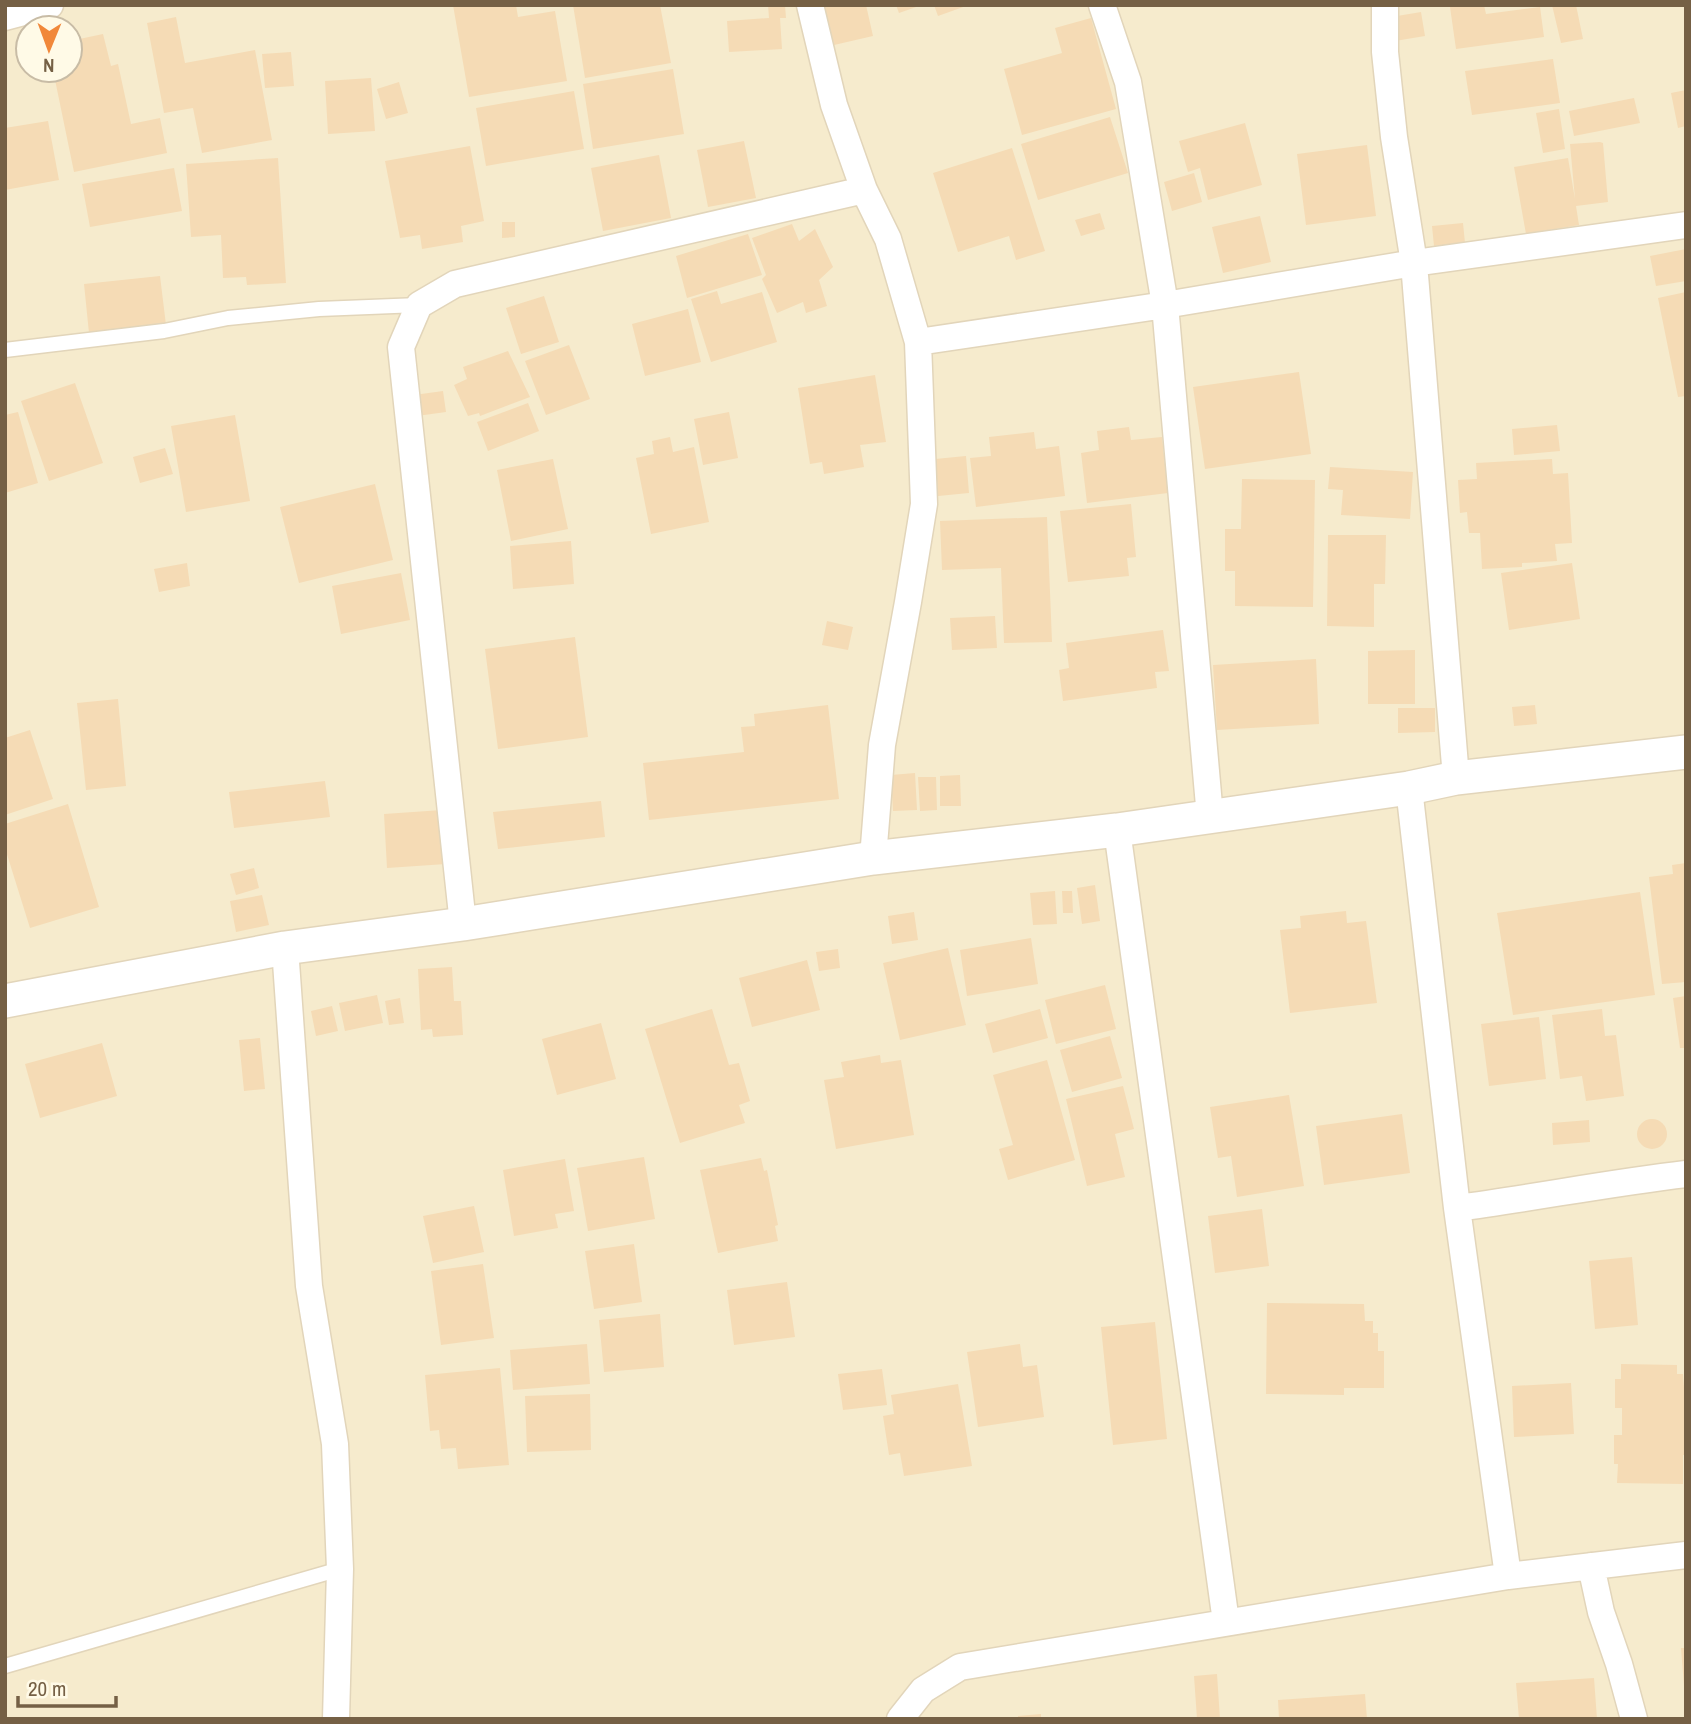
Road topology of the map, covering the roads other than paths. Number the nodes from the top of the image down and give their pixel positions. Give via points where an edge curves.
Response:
1 (50, 5) edge
2 (810, 5) edge
3 (1102, 5) edge
4 (1385, 5) edge
5 (5, 17) edge
6 (863, 190) junction
7 (1686, 225) edge
8 (1414, 263) junction
9 (419, 305) junction
10 (1165, 305) junction
11 (918, 342) junction
12 (5, 350) edge
13 (1686, 752) edge
14 (1456, 778) junction
15 (1409, 788) junction
16 (1210, 817) junction
17 (1117, 830) junction
18 (873, 858) junction
19 (463, 924) junction
20 (285, 948) junction
21 (5, 1001) edge
22 (1686, 1174) edge
23 (1457, 1208) junction
24 (1686, 1555) edge
25 (1591, 1566) junction
26 (340, 1569) junction
27 (1508, 1576) junction
28 (1226, 1622) junction
29 (5, 1666) edge
30 (336, 1719) edge
31 (900, 1719) edge
32 (1634, 1719) edge

1 - 5 street
2 - 6 street via 834,105
3 - 10 street via 1128,82
4 - 8 street via 1394,137
6 - 9 street via 455,284
6 - 11 street via 888,239
7 - 8 street
8 - 10 street
8 - 14 street
9 - 12 lane via 229,318 164,331
9 - 19 street via 401,347
10 - 11 street
10 - 16 street
11 - 18 street via 924,504 882,745
13 - 14 street
14 - 15 street
15 - 16 street
15 - 23 street
16 - 17 street
17 - 18 street
17 - 28 street
18 - 19 street
19 - 20 street
20 - 21 street
20 - 26 street via 309,1286 335,1444
22 - 23 street
23 - 27 street
24 - 25 street
25 - 27 street
25 - 32 street
26 - 29 lane
26 - 30 street
27 - 28 street
28 - 31 street via 960,1667 923,1690

